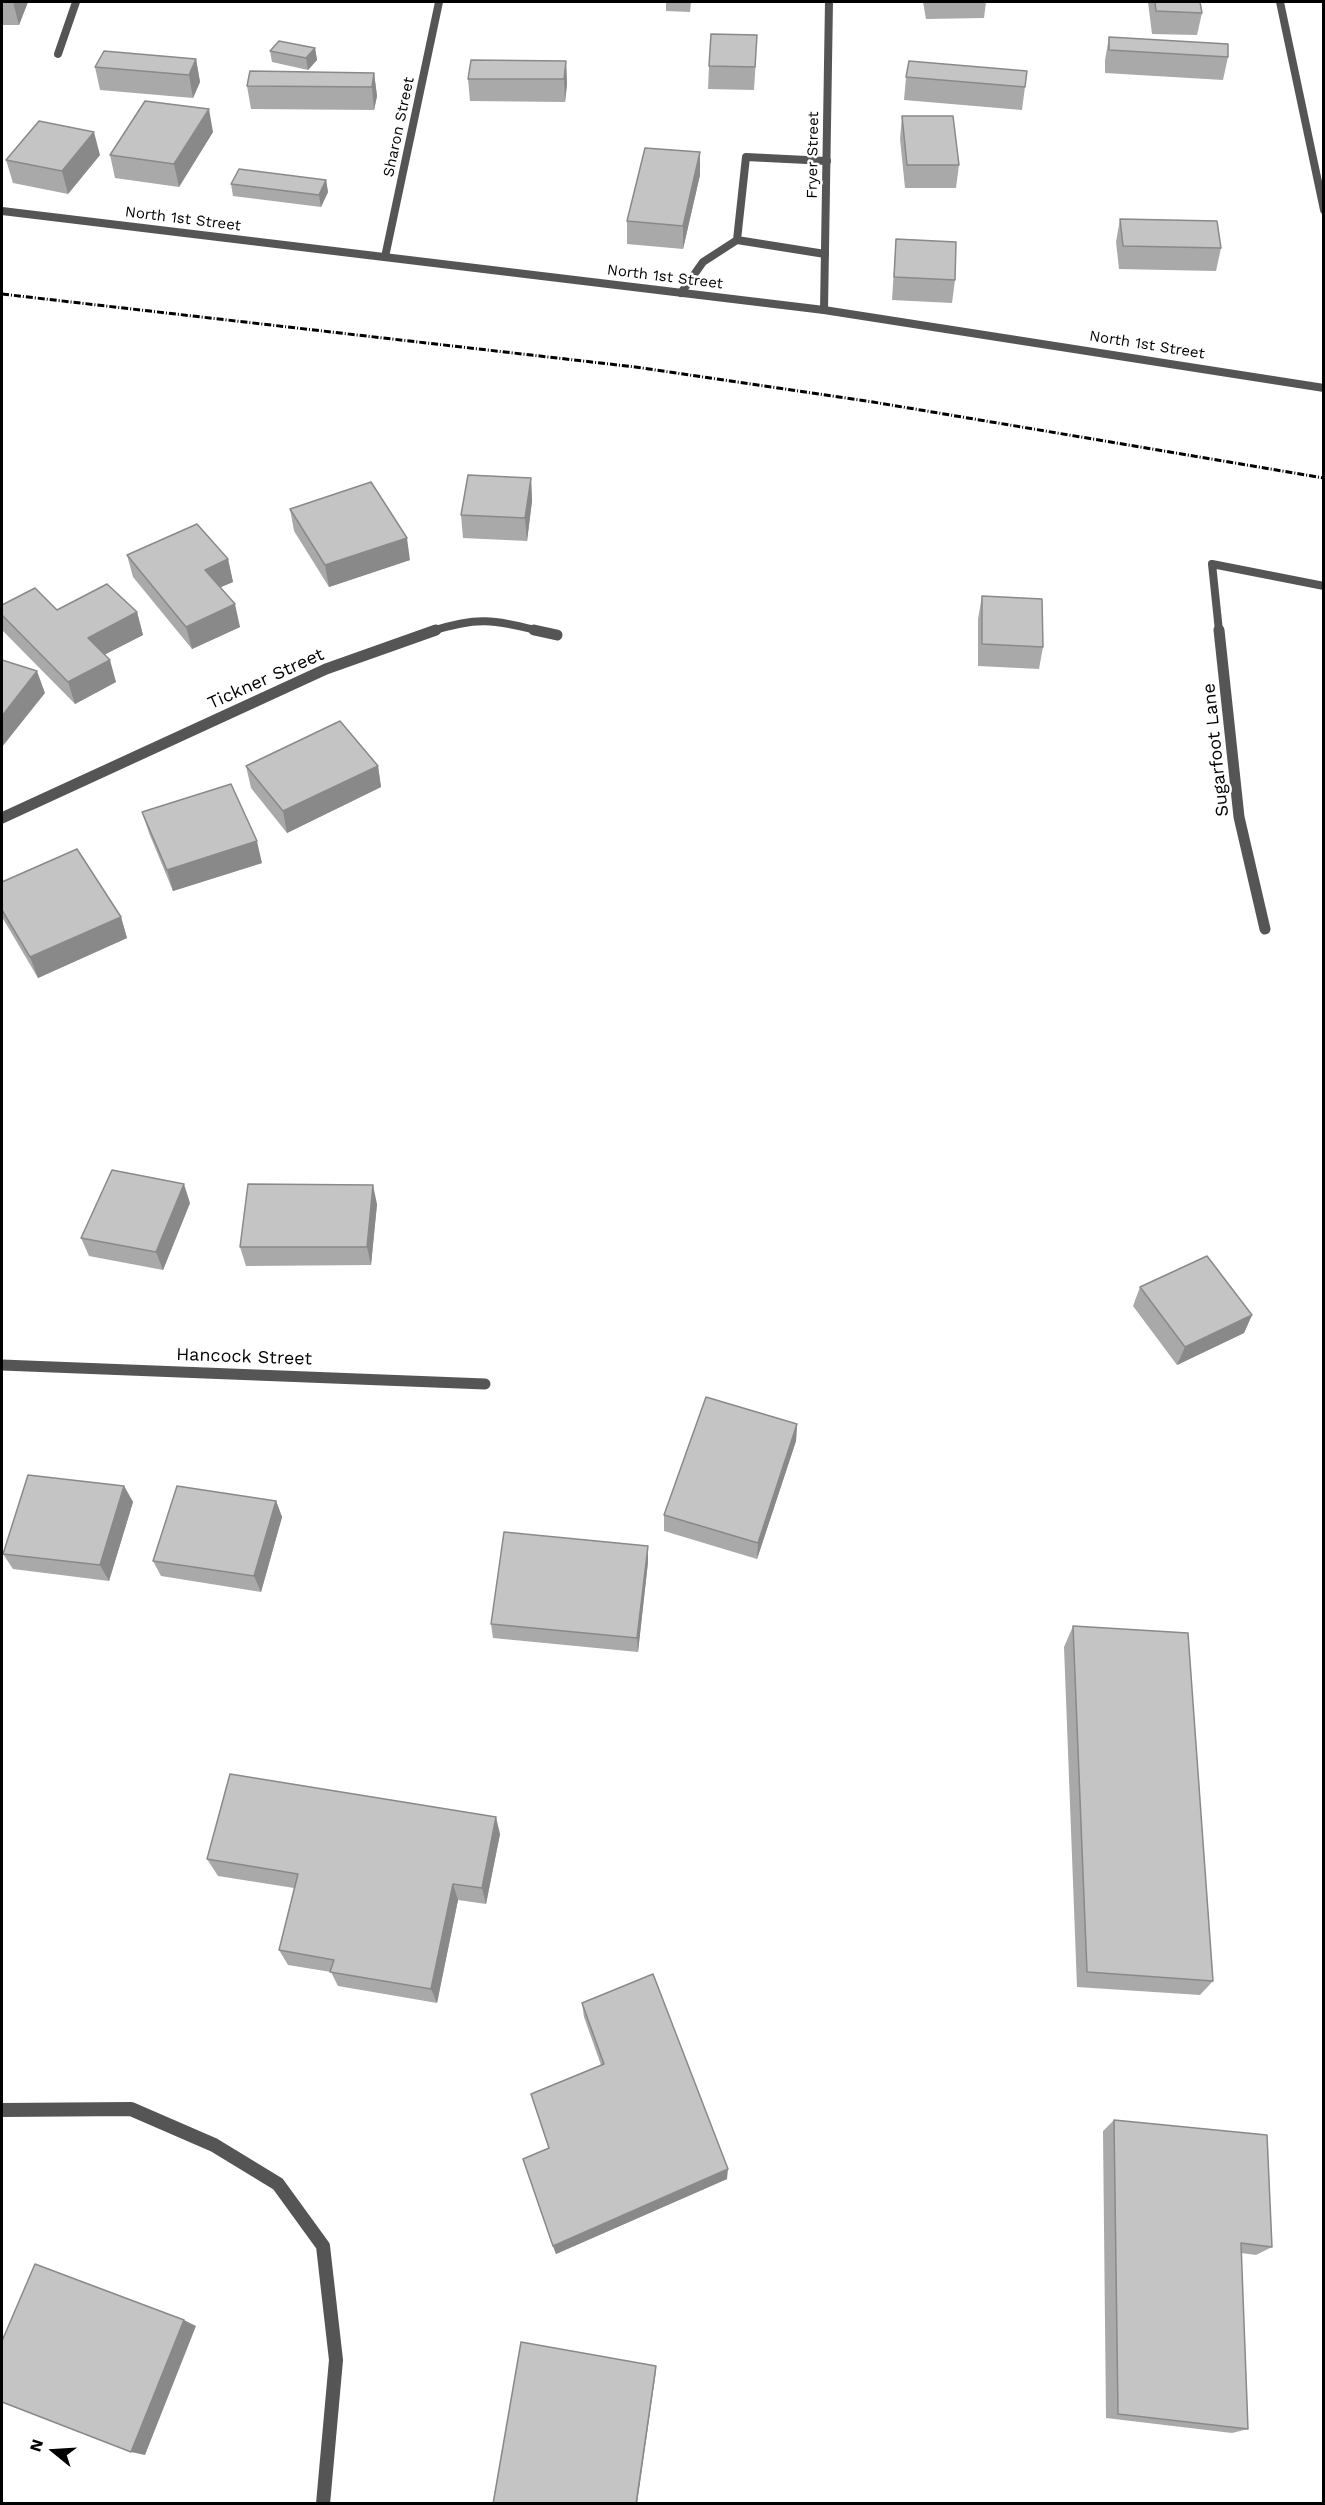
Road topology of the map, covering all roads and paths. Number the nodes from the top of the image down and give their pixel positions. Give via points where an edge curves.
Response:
1 (76, 2) edge
2 (439, 2) edge
3 (829, 2) edge
4 (1280, 2) edge
5 (58, 54) dead end
6 (827, 161) junction
7 (1323, 210) edge
8 (2, 211) edge
9 (737, 240) junction
10 (825, 254) junction
11 (385, 257) junction
12 (681, 292) junction
13 (824, 310) junction
14 (1323, 388) edge
15 (1323, 586) edge
16 (557, 634) dead end
17 (2, 818) edge
18 (1265, 929) dead end
19 (2, 1365) edge
20 (485, 1384) dead end
21 (2, 2110) edge
22 (323, 2504) edge

1 - 5 street
2 - 11 street, Sharon Street
3 - 6 street, Fryer Street
4 - 7 street
6 - 9 street via 746,157
6 - 10 street, Fryer Street
8 - 11 street, North 1st Street
9 - 10 street
9 - 12 street via 703,262
10 - 13 street, Fryer Street
11 - 12 street, North 1st Street
12 - 13 street, North 1st Street
13 - 14 street, North 1st Street
15 - 18 street, Sugarfoot Lane via 1212,564 1239,817
16 - 17 street, Tickner Street via 490,620 457,623 394,643 315,674
19 - 20 street, Hancock Street
21 - 22 street via 131,2109 214,2145 278,2184 323,2246 336,2360

